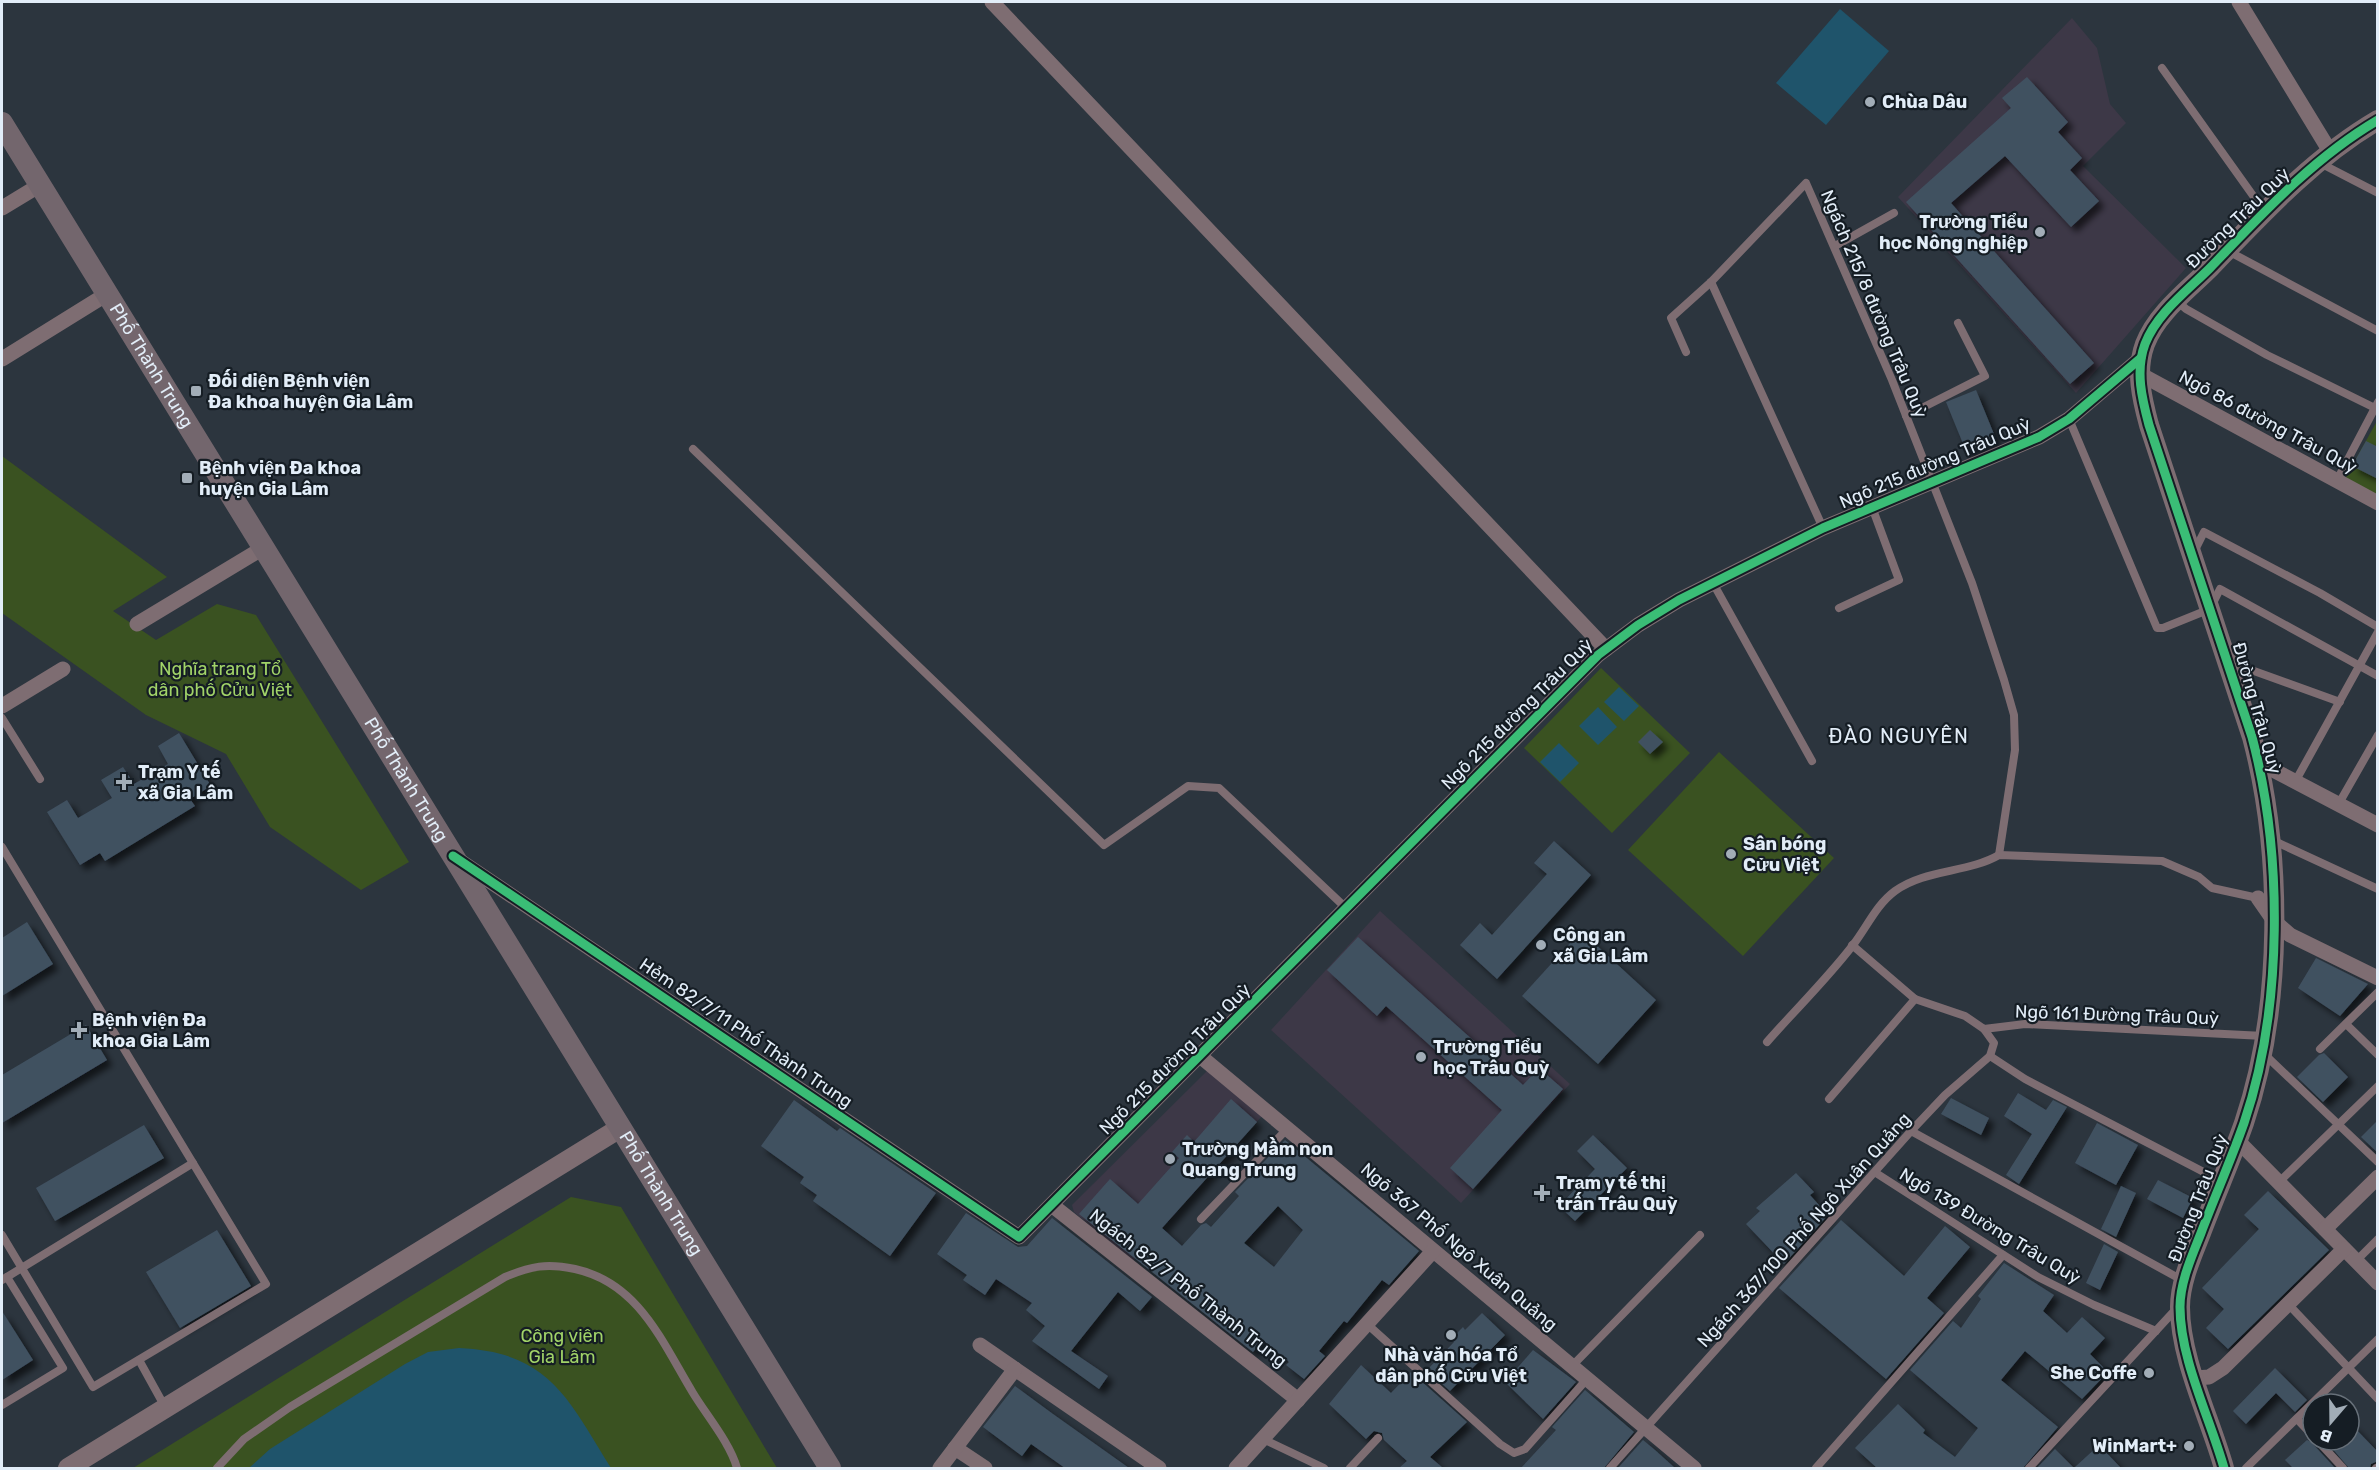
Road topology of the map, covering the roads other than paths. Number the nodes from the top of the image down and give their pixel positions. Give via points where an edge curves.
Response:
1 (992, 2) edge
2 (2239, 2) edge
3 (2162, 68) dead end
4 (2378, 120) edge
5 (2, 123) edge
6 (2325, 158) junction
7 (40, 185) junction
8 (2378, 193) edge
9 (2, 208) edge
10 (2264, 212) junction
11 (1894, 213) dead end
12 (1835, 246) junction
13 (2227, 250) junction
14 (1711, 282) junction
15 (107, 294) junction
16 (2177, 301) junction
17 (1958, 323) dead end
18 (2378, 331) edge
19 (1686, 352) dead end
20 (2, 359) edge
21 (2141, 366) junction
22 (2376, 405) edge
23 (1906, 416) junction
24 (2069, 419) junction
25 (693, 449) dead end
26 (2337, 480) junction
27 (1931, 483) junction
28 (2378, 503) edge
29 (1872, 507) junction
30 (1823, 528) junction
31 (263, 548) junction
32 (2192, 555) junction
33 (1713, 583) junction
34 (1839, 608) dead end
35 (2210, 609) junction
36 (137, 624) dead end
37 (2378, 630) edge
38 (1606, 649) junction
39 (2228, 662) junction
40 (2358, 666) junction
41 (63, 669) dead end
42 (2378, 676) edge
43 (2340, 702) junction
44 (2, 706) edge
45 (2, 718) edge
46 (2378, 735) edge
47 (1812, 761) dead end
48 (2258, 762) junction
49 (40, 779) dead end
50 (2295, 782) junction
51 (2338, 805) junction
52 (2378, 825) edge
53 (2271, 840) junction
54 (2, 847) edge
55 (1999, 855) junction
56 (453, 856) junction
57 (2378, 889) edge
58 (2258, 898) joint
59 (1346, 908) junction
60 (2274, 921) junction
61 (1852, 945) junction
62 (2377, 978) edge
63 (2378, 992) edge
64 (1915, 999) junction
65 (2346, 1024) junction
66 (1984, 1029) junction
67 (1767, 1042) dead end
68 (2263, 1044) junction
69 (2320, 1048) dead end
70 (2378, 1055) edge
71 (1200, 1056) junction
72 (1990, 1056) junction
73 (2378, 1086) edge
74 (1829, 1099) dead end
75 (2340, 1124) junction
76 (620, 1128) junction
77 (1287, 1129) junction
78 (1911, 1131) junction
79 (2237, 1140) junction
80 (2378, 1162) edge
81 (193, 1163) junction
82 (1876, 1173) junction
83 (2378, 1177) edge
84 (2222, 1181) junction
85 (2279, 1182) junction
86 (1053, 1206) junction
87 (1201, 1219) dead end
88 (2325, 1229) junction
89 (1700, 1234) dead end
90 (2, 1235) edge
91 (1020, 1237) joint
92 (2378, 1239) edge
93 (2344, 1249) junction
94 (1433, 1251) junction
95 (2003, 1255) junction
96 (2356, 1261) junction
97 (21, 1268) junction
98 (4, 1278) edge
99 (2184, 1280) junction
100 (2378, 1283) edge
101 (2180, 1305) junction
102 (2289, 1305) junction
103 (1367, 1324) junction
104 (2156, 1331) junction
105 (2378, 1339) edge
106 (980, 1345) dead end
107 (139, 1360) junction
108 (1572, 1366) junction
109 (2348, 1367) junction
110 (1014, 1369) junction
111 (2196, 1378) junction
112 (1587, 1379) junction
113 (2378, 1399) edge
114 (1298, 1400) junction
115 (2, 1405) edge
116 (166, 1408) junction
117 (2297, 1419) junction
118 (2301, 1423) edge
119 (1647, 1429) junction
120 (1378, 1438) dead end
121 (1263, 1439) junction
122 (955, 1448) junction
123 (2328, 1452) edge
124 (68, 1468) edge
125 (217, 1468) edge
126 (737, 1468) edge
127 (830, 1468) edge
128 (940, 1468) edge
129 (985, 1468) edge
130 (1159, 1468) edge
131 (1236, 1468) edge
132 (1324, 1468) edge
133 (1350, 1468) edge
134 (1610, 1468) edge
135 (1694, 1468) edge
136 (1816, 1468) edge
137 (2029, 1468) edge
138 (2224, 1468) edge
139 (2246, 1468) edge
140 (2343, 1468) edge

1 - 38 street
2 - 6 street
3 - 10 lane
4 - 6 street, Đường Trâu Quỳ
5 - 7 main road, Phố Thành Trung
6 - 8 lane
6 - 10 street, Đường Trâu Quỳ
7 - 9 street
7 - 15 main road, Phố Thành Trung
10 - 13 street, Đường Trâu Quỳ
11 - 12 lane
12 - 14 lane, Ngách 215/8 đường Trâu Quỳ via 1806,183
12 - 23 lane, Ngách 215/8 đường Trâu Quỳ
13 - 16 street, Đường Trâu Quỳ
13 - 18 lane
14 - 19 lane, Ngách 215/8 đường Trâu Quỳ via 1671,318
14 - 30 lane
15 - 20 street
15 - 31 main road, Phố Thành Trung
16 - 21 street, Đường Trâu Quỳ via 2152,331
16 - 22 lane via 2267,355
17 - 23 lane via 1984,376
21 - 24 street, Ngõ 215 đường Trâu Quỳ
21 - 26 street, Ngõ 86 đường Trâu Quỳ
21 - 32 street, Đường Trâu Quỳ via 2149,425
22 - 26 lane
23 - 27 lane, Ngách 215/8 đường Trâu Quỳ
24 - 27 street, Ngõ 215 đường Trâu Quỳ via 2039,437
24 - 35 lane via 2152,623 2163,628
25 - 59 lane via 1104,845 1188,786 1219,788
26 - 28 street, Ngõ 86 đường Trâu Quỳ
27 - 29 street, Ngõ 215 đường Trâu Quỳ
27 - 55 lane, Ngách 215/8 đường Trâu Quỳ via 1972,583 2013,715 2015,750
29 - 30 street, Ngõ 215 đường Trâu Quỳ
29 - 34 lane via 1899,580
30 - 33 street, Ngõ 215 đường Trâu Quỳ
31 - 36 street
31 - 56 main road, Phố Thành Trung
32 - 35 street, Đường Trâu Quỳ
32 - 37 lane via 2204,532 2320,593
33 - 38 street, Ngõ 215 đường Trâu Quỳ via 1638,625
33 - 47 lane
35 - 39 street, Đường Trâu Quỳ
35 - 40 lane via 2220,589
37 - 40 lane
38 - 59 street, Ngõ 215 đường Trâu Quỳ
39 - 43 lane
39 - 48 street, Đường Trâu Quỳ
40 - 42 lane
40 - 43 lane
41 - 44 street
43 - 50 lane
45 - 49 lane
46 - 51 lane
48 - 50 street
48 - 53 street, Đường Trâu Quỳ
50 - 51 street
51 - 52 street
53 - 57 lane
53 - 60 street, Đường Trâu Quỳ
54 - 81 lane
55 - 58 lane via 2162,861 2199,877 2212,888
55 - 61 lane via 1981,865 1956,869 1896,890 1877,908
56 - 76 main road, Phố Thành Trung
56 - 91 street, Hẻm 82/7/11 Phố Thành Trung
58 - 60 street
59 - 71 street, Ngõ 215 đường Trâu Quỳ
60 - 62 street via 2290,935
60 - 68 street, Đường Trâu Quỳ
61 - 64 lane
61 - 67 lane
63 - 65 lane
64 - 66 lane via 1965,1016
64 - 74 lane
65 - 69 lane
65 - 70 lane
66 - 68 lane, Ngõ 161 Đường Trâu Quỳ via 2025,1024
66 - 72 lane via 1994,1043
68 - 75 lane
68 - 79 street, Đường Trâu Quỳ via 2253,1094
71 - 77 street, Ngõ 367 Phố Ngô Xuân Quảng
71 - 86 street, Ngõ 215 đường Trâu Quỳ
72 - 78 lane, Ngách 367/100 Phố Ngô Xuân Quảng
72 - 84 lane via 2025,1079
73 - 75 lane
75 - 80 lane
75 - 85 lane
76 - 116 street
76 - 127 main road, Phố Thành Trung
77 - 87 lane
77 - 94 street, Ngõ 367 Phố Ngô Xuân Quảng
78 - 82 lane, Ngách 367/100 Phố Ngô Xuân Quảng
78 - 99 lane
79 - 84 street, Đường Trâu Quỳ
79 - 85 street
81 - 97 lane
81 - 107 lane via 266,1284
82 - 95 lane, Ngõ 139 Đường Trâu Quỳ
82 - 119 lane, Ngách 367/100 Phố Ngô Xuân Quảng
83 - 88 street
84 - 99 street, Đường Trâu Quỳ
85 - 88 street
86 - 91 street, Ngõ 215 đường Trâu Quỳ
86 - 114 street, Ngách 82/7 Phố Thành Trung
88 - 93 street
89 - 108 lane
90 - 97 lane
92 - 96 lane
93 - 96 street
93 - 102 street
94 - 103 street
94 - 108 street, Ngõ 367 Phố Ngô Xuân Quảng
95 - 104 lane, Ngõ 139 Đường Trâu Quỳ via 2094,1305
95 - 136 lane
96 - 100 street
97 - 98 lane
97 - 107 lane via 93,1387
98 - 115 lane via 63,1368
99 - 101 street, Đường Trâu Quỳ
101 - 104 lane
101 - 111 street, Đường Trâu Quỳ via 2182,1333
102 - 109 lane
102 - 111 street via 2223,1368 2209,1377
103 - 112 lane via 1514,1453 1530,1443
103 - 114 street
104 - 137 lane
105 - 109 lane
106 - 110 street
107 - 116 lane
108 - 112 street, Ngõ 367 Phố Ngô Xuân Quảng
109 - 113 lane
109 - 117 lane
110 - 122 street
110 - 130 street
111 - 138 street, Đường Trâu Quỳ
112 - 119 street, Ngõ 367 Phố Ngô Xuân Quảng
114 - 121 street
116 - 124 street
117 - 118 lane
117 - 139 lane
119 - 134 lane, Ngách 367/100 Phố Ngô Xuân Quảng
119 - 135 street, Ngõ 367 Phố Ngô Xuân Quảng
120 - 133 lane
121 - 131 street
121 - 132 lane
122 - 128 street
122 - 129 street
123 - 140 lane
125 - 126 lane via 244,1439 290,1407 505,1277 532,1265 595,1274 622,1289 642,1310

